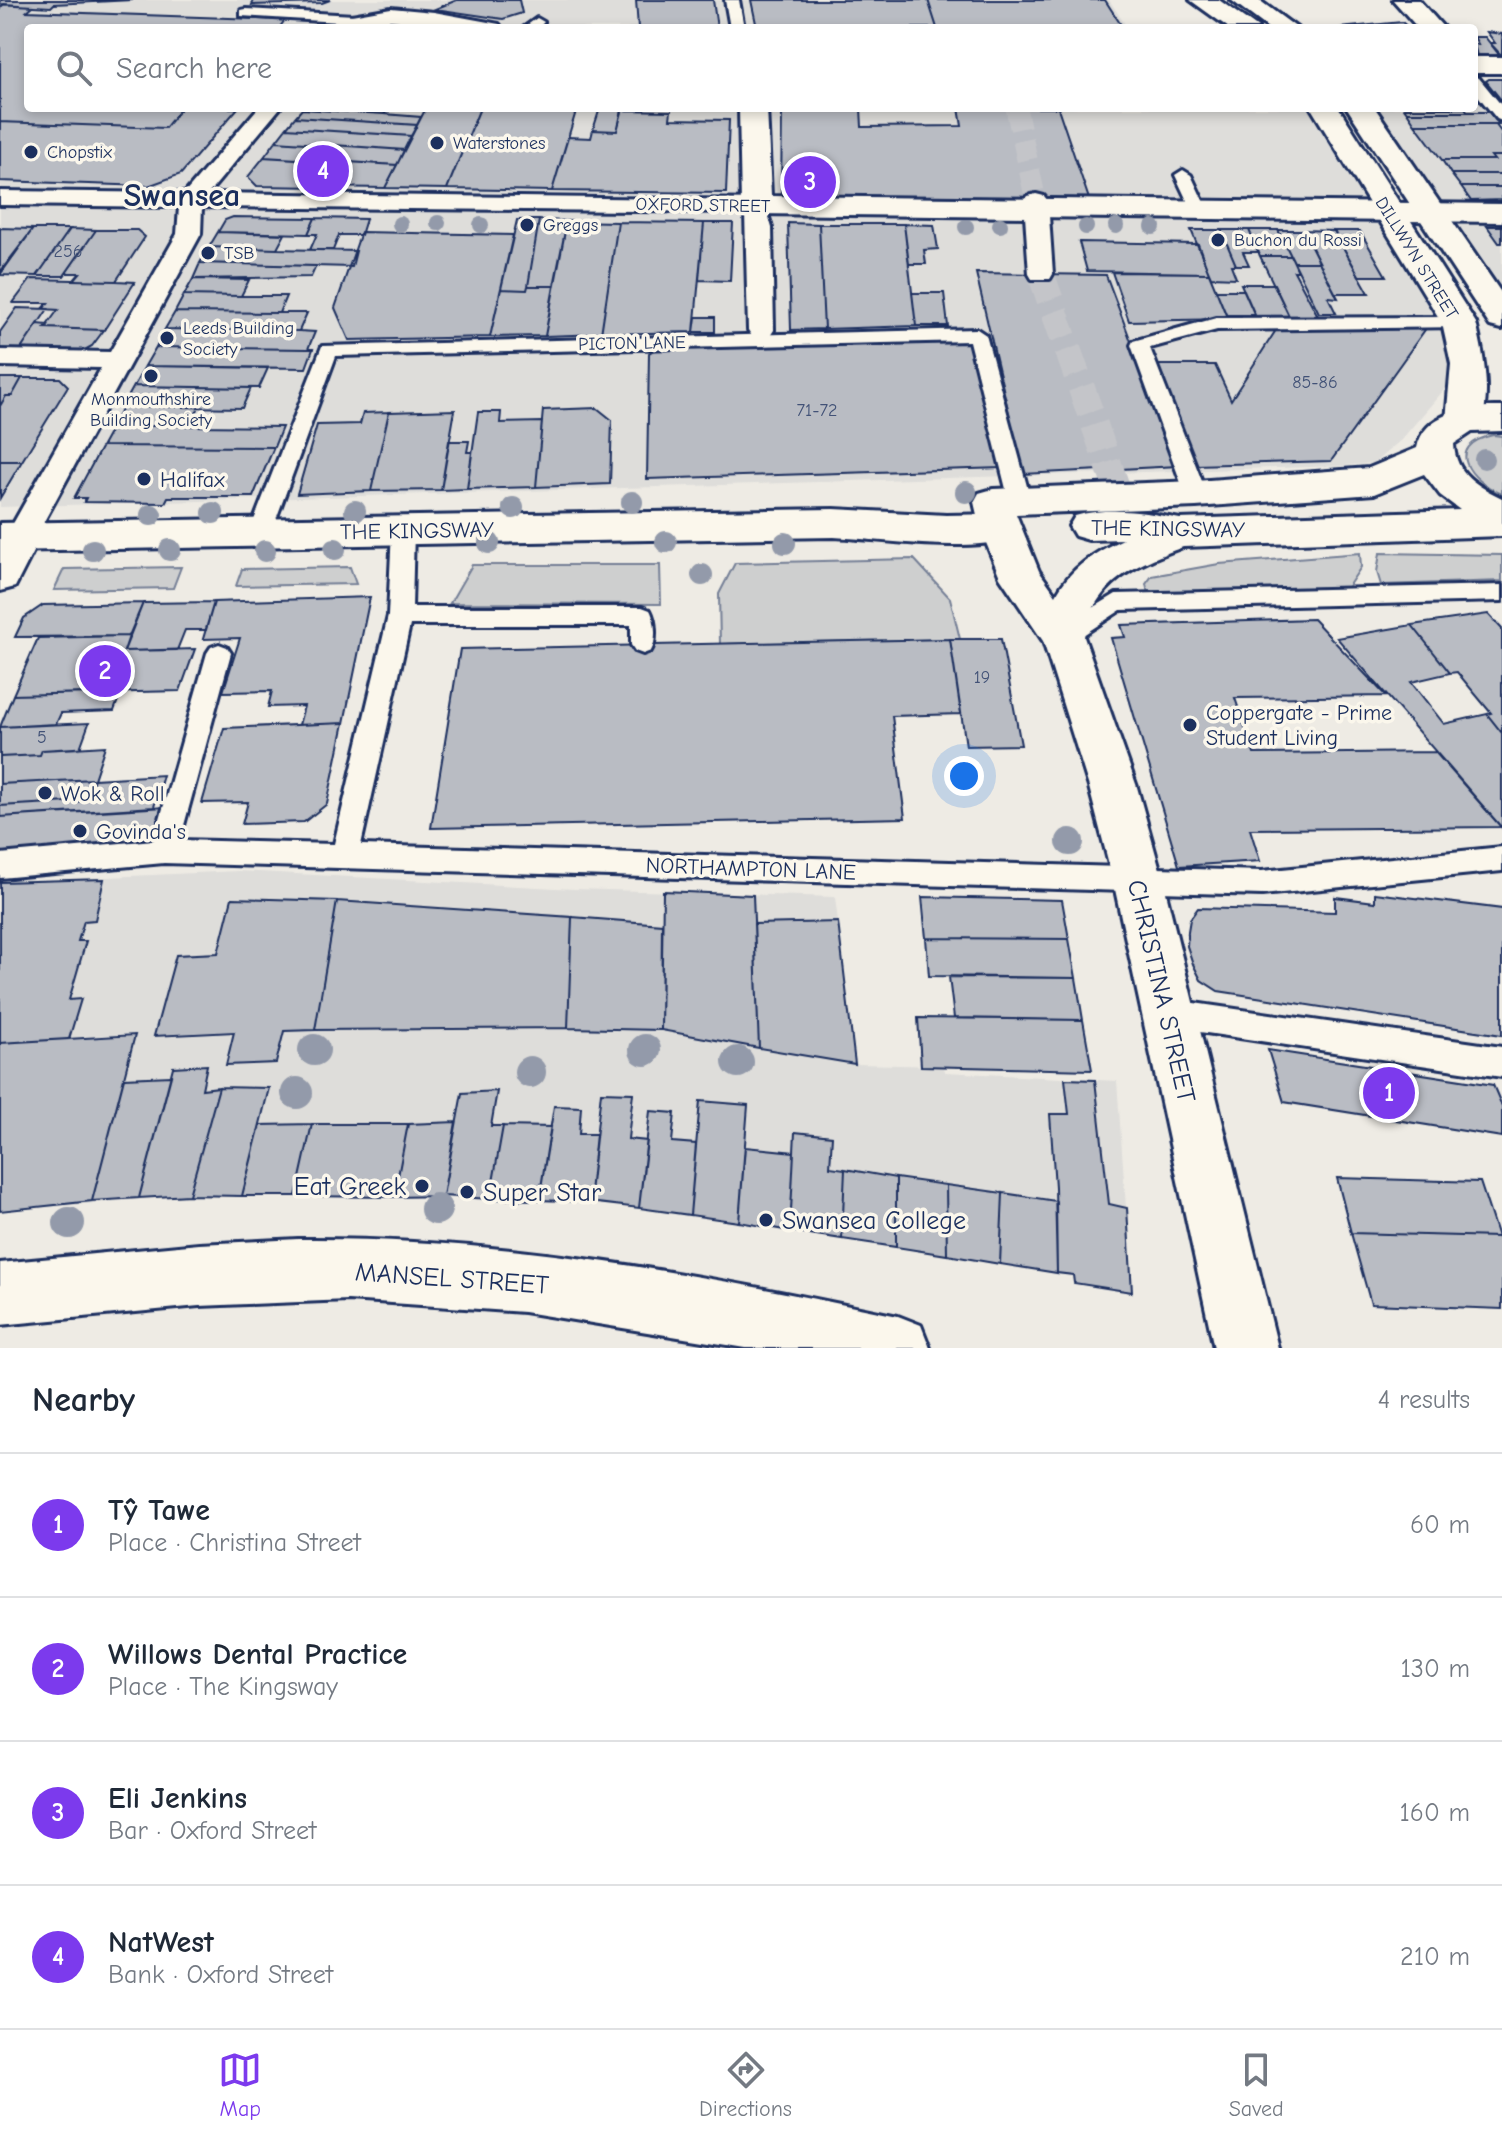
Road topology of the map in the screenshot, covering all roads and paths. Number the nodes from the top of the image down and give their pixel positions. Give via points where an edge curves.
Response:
1 (732, 0) edge
2 (1202, 0) edge
3 (1243, 0) edge
4 (1405, 0) edge
5 (246, 13) dead end
6 (346, 24) edge
7 (468, 24) edge
8 (736, 24) edge
9 (1240, 24) edge
10 (1279, 24) edge
11 (1428, 24) edge
12 (1478, 65) edge
13 (1502, 65) edge
14 (1478, 86) edge
15 (266, 112) edge
16 (753, 112) edge
17 (1327, 112) edge
18 (1364, 112) edge
19 (1502, 116) edge
20 (1183, 175) dead end
21 (0, 198) edge
22 (191, 200) junction
23 (1036, 204) junction
24 (756, 205) junction
25 (1199, 209) junction
26 (1388, 211) junction
27 (1429, 212) junction
28 (1502, 213) edge
29 (1041, 274) tunnel mouth
30 (1502, 319) edge
31 (1459, 323) junction
32 (761, 330) dead end
33 (0, 358) edge
34 (117, 360) junction
35 (1502, 419) edge
36 (1464, 421) junction
37 (1435, 455) junction
38 (1196, 494) junction
39 (1007, 504) junction
40 (1502, 514) edge
41 (1502, 522) edge
42 (403, 530) junction
43 (260, 533) junction
44 (1180, 533) junction
45 (10, 537) edge
46 (0, 576) edge
47 (1502, 593) edge
48 (400, 616) junction
49 (1063, 637) junction
50 (643, 645) dead end
51 (219, 653) dead end
52 (164, 851) junction
53 (345, 855) junction
54 (1502, 859) edge
55 (0, 866) edge
56 (1138, 880) junction
57 (1166, 1013) junction
58 (1502, 1062) edge
59 (0, 1294) edge
60 (898, 1348) edge
61 (1246, 1348) edge

1 - 8 lane
2 - 9 street
3 - 10 street
4 - 11 street
5 - 6 lane
6 - 7 street via 374,13 403,13
12 - 13 street
14 - 19 lane
15 - 22 street
16 - 24 street
17 - 26 street, DILLWYN STREET
18 - 27 street, DILLWYN STREET
20 - 25 lane
21 - 22 street, OXFORD STREET
22 - 24 street, OXFORD STREET
22 - 34 street via 189,234
23 - 24 street, OXFORD STREET
23 - 25 street, OXFORD STREET
23 - 29 street
24 - 32 street
25 - 26 street, OXFORD STREET
26 - 27 street, OXFORD STREET
26 - 31 street, DILLWYN STREET
27 - 28 street, OXFORD STREET
27 - 30 street, DILLWYN STREET
31 - 36 street, DILLWYN STREET via 1468,364
31 - 38 lane via 1216,324 1140,345
33 - 34 street
34 - 45 street
35 - 36 street
36 - 37 street via 1447,428 1437,440
37 - 38 street, THE KINGSWAY via 1374,481
37 - 40 street via 1457,488
38 - 39 street, THE KINGSWAY
39 - 42 street, THE KINGSWAY via 946,529 834,523
39 - 43 lane, PICTON LANE via 977,335 329,350
39 - 44 street, THE KINGSWAY
39 - 49 street, CHRISTINA STREET via 1030,592
41 - 44 street, THE KINGSWAY
42 - 43 street, THE KINGSWAY
42 - 48 lane
43 - 45 street, THE KINGSWAY
44 - 49 street via 1138,548 1094,575 1065,614
45 - 46 street
47 - 49 lane via 1116,602
48 - 50 lane via 642,616
48 - 53 lane
49 - 56 street, CHRISTINA STREET
51 - 52 lane
52 - 53 lane, NORTHAMPTON LANE
52 - 55 lane, NORTHAMPTON LANE
53 - 56 lane, NORTHAMPTON LANE
54 - 56 lane, NORTHAMPTON LANE via 1262,883
56 - 57 street, CHRISTINA STREET
57 - 58 lane
57 - 61 street, CHRISTINA STREET
59 - 60 street, MANSEL STREET via 231,1272 396,1271 557,1284 761,1318

